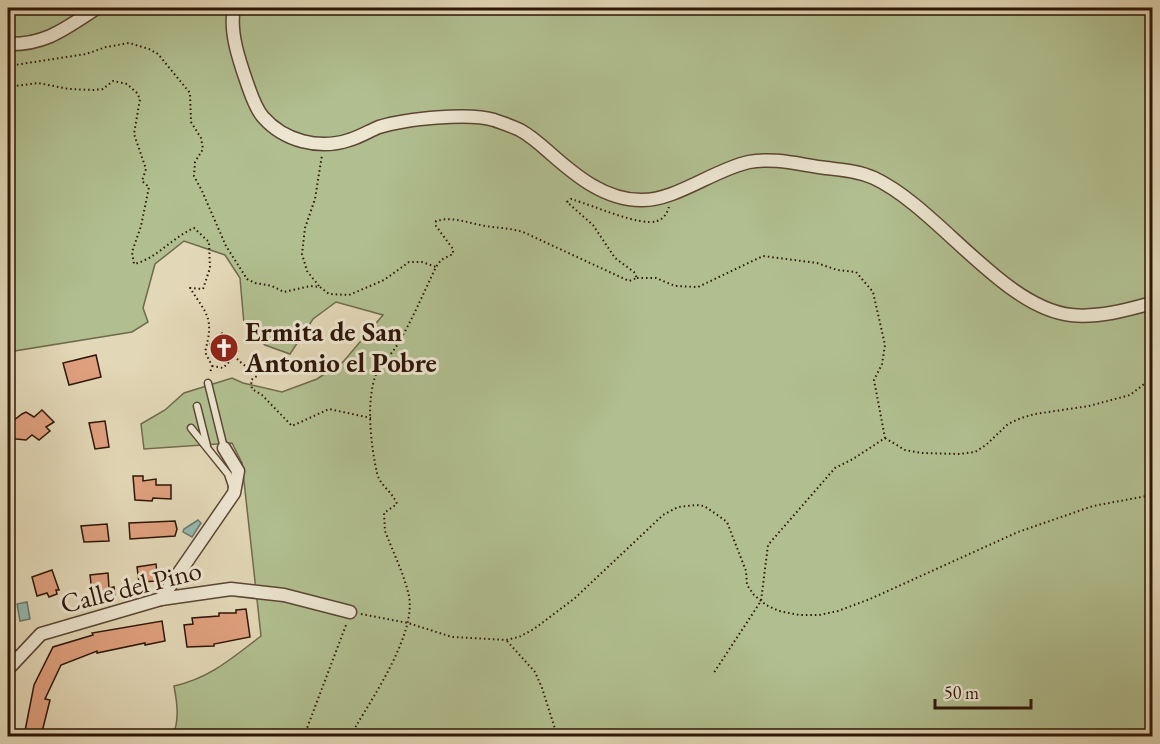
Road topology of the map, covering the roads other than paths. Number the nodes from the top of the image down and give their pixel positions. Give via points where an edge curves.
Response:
1 (97, 8) edge
2 (234, 8) edge
3 (8, 44) edge
4 (1152, 303) edge
5 (208, 383) road end
6 (197, 406) dead end
7 (191, 428) dead end
8 (207, 447) junction
9 (224, 448) joint
10 (234, 493) junction
11 (161, 599) junction
12 (351, 612) road end
13 (8, 669) edge

1 - 3 street via 53,36
2 - 4 street via 232,17 242,69 254,101 263,117 294,139 323,144 348,141 401,123 490,119 520,130 590,185 644,201 747,162 765,160 854,172 874,178 898,194 1012,288 1046,308 1090,316
5 - 9 lane
6 - 8 lane
7 - 8 lane
8 - 10 lane via 228,474
9 - 10 street via 238,471
10 - 11 street
11 - 12 street, Calle del Pino via 231,589 284,595
11 - 13 street, Calle del Pino via 42,634

